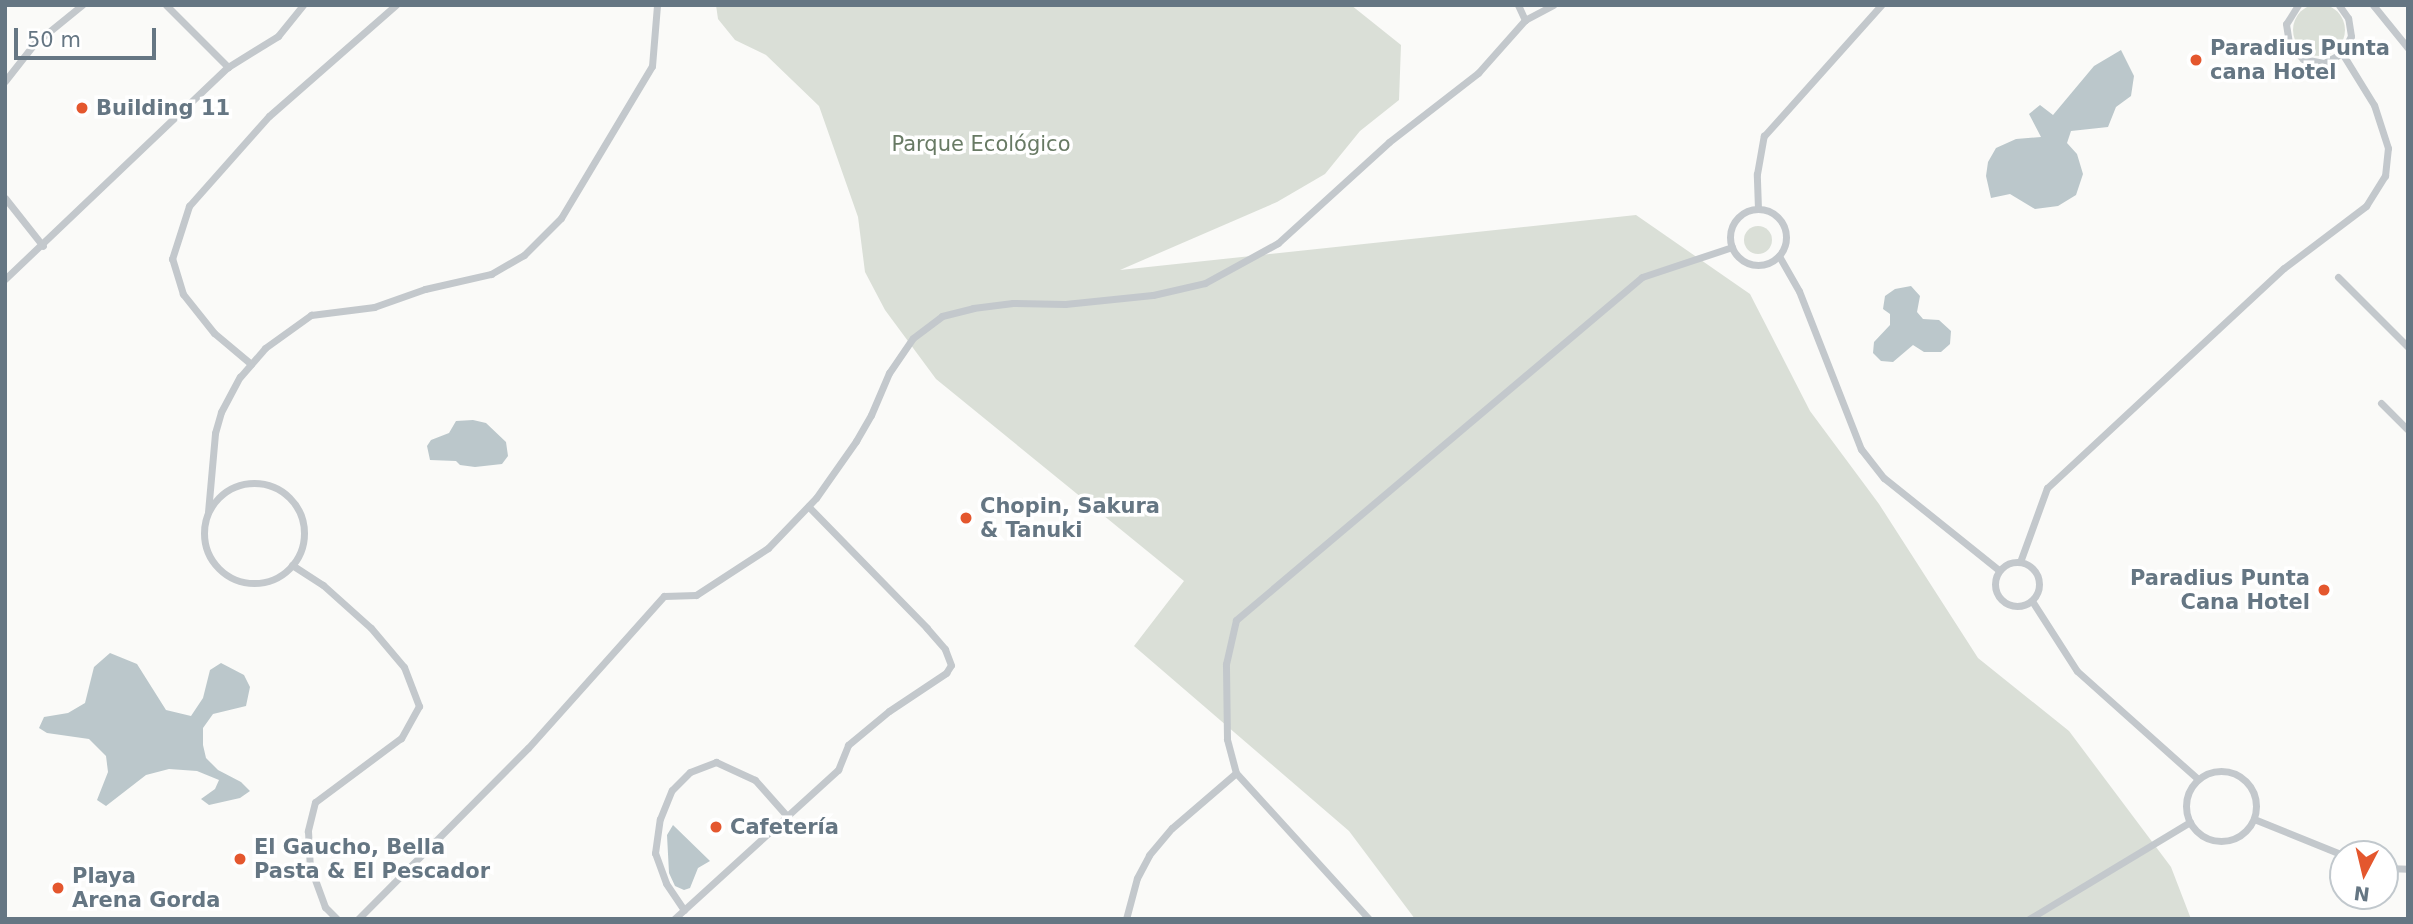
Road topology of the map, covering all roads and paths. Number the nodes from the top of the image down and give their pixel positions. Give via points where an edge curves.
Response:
1 (82, 5) edge
2 (166, 5) edge
3 (303, 5) edge
4 (396, 5) edge
5 (657, 5) edge
6 (1518, 5) edge
7 (1553, 5) edge
8 (1881, 5) edge
9 (2298, 5) edge
10 (2373, 5) edge
11 (2344, 7) edge
12 (1525, 20) junction
13 (2408, 48) edge
14 (2342, 53) junction
15 (228, 67) junction
16 (5, 81) edge
17 (5, 198) edge
18 (1758, 209) junction
19 (43, 246) junction
20 (1732, 247) junction
21 (1779, 256) junction
22 (2338, 277) dead end
23 (5, 279) edge
24 (2408, 347) edge
25 (251, 364) junction
26 (2381, 403) dead end
27 (2408, 430) edge
28 (808, 506) junction
29 (208, 512) junction
30 (2020, 562) junction
31 (292, 565) junction
32 (1999, 570) junction
33 (2032, 601) junction
34 (1237, 774) junction
35 (2198, 779) junction
36 (787, 816) junction
37 (2254, 819) junction
38 (2190, 822) junction
39 (2329, 849) edge
40 (684, 910) junction
41 (337, 919) edge
42 (358, 919) edge
43 (674, 919) edge
44 (1126, 919) edge
45 (1369, 919) edge
46 (2029, 919) edge

1 - 16 lane via 34,44
2 - 15 lane
3 - 15 lane via 278,36
4 - 25 lane via 269,116 189,206 172,259 183,294 214,332
5 - 25 lane via 652,66 561,218 524,255 491,274 374,307 311,315 265,348
6 - 12 lane
7 - 12 lane
8 - 18 lane via 1764,136 1757,174
9 - 14 lane via 2286,24 2295,53 2324,63
10 - 13 lane
11 - 14 lane via 2351,36
12 - 28 lane via 1478,73 1389,142 1278,243 1205,283 1153,295 1065,304 1013,303 943,316 913,338 889,373 856,441
14 - 30 lane via 2374,105 2388,148 2385,176 2366,206 2284,268 2047,488
15 - 19 lane
17 - 19 lane
18 - 20 lane via 1735,221
18 - 21 lane via 1775,214 1786,229 1785,247
19 - 23 lane
20 - 21 lane via 1754,265
20 - 34 lane via 1642,277 1236,620 1226,664 1227,739
21 - 32 lane via 1799,291 1861,449 1884,478
22 - 24 lane
25 - 29 lane via 221,412
26 - 27 lane
28 - 36 lane via 927,628 945,649 951,665 848,745 838,770
28 - 42 lane via 768,548 696,594 664,596 528,748
29 - 31 lane via 205,544 223,572 253,582 274,578
29 - 31 lane via 222,495 241,484 264,484 284,493 297,507 304,526 302,547
30 - 32 lane
30 - 33 lane via 2038,575 2039,589
31 - 41 lane via 323,585 371,628 404,667 419,706 401,738 315,802 308,831 310,866 325,907
32 - 33 lane via 1995,584 1999,598 2011,606
33 - 35 lane via 2077,671
34 - 44 lane via 1172,828 1149,855
34 - 45 lane
35 - 37 lane via 2220,771 2242,777 2256,796
35 - 38 lane via 2187,799
36 - 40 lane
36 - 40 lane via 755,780 716,762 690,772 671,790 660,819 655,853 666,883
37 - 38 lane via 2239,836 2217,841 2196,831
37 - 39 lane
38 - 46 lane
40 - 43 lane

